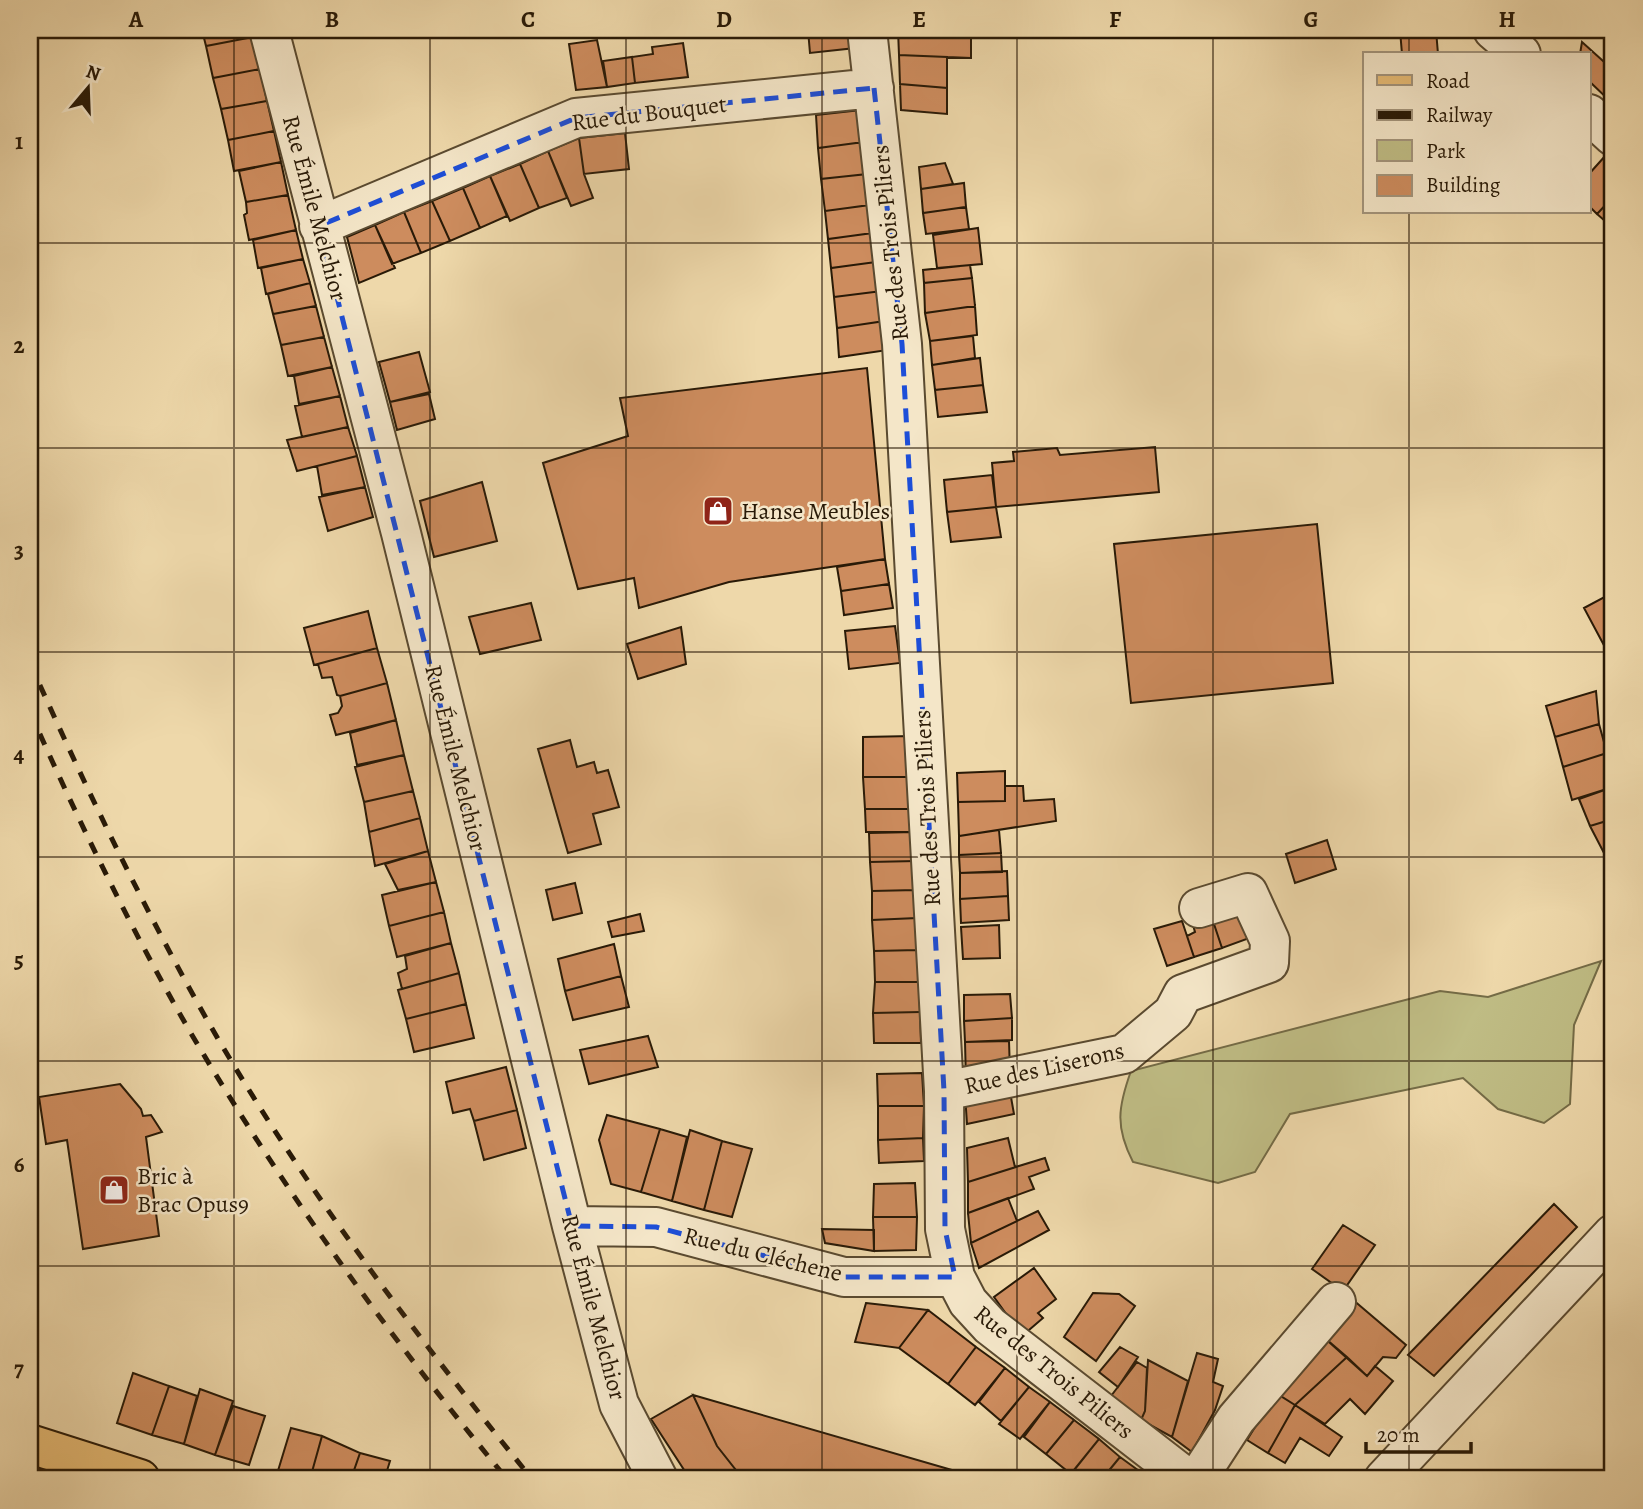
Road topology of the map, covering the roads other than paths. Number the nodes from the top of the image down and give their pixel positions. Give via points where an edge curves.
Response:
1 (269, 30) edge
2 (867, 30) edge
3 (1493, 30) edge
4 (1519, 52) edge
5 (874, 88) junction
6 (1590, 115) edge
7 (1613, 136) edge
8 (319, 226) junction
9 (1199, 908) dead end
10 (944, 1091) junction
11 (572, 1226) junction
12 (1613, 1234) edge
13 (955, 1277) junction
14 (1336, 1301) dead end
15 (30, 1444) edge
16 (140, 1479) edge
17 (658, 1479) edge
18 (1188, 1479) edge
19 (1197, 1479) edge
20 (1384, 1479) edge

1 - 8 street, Rue Émile Melchior
2 - 5 street, Rue des Trois Piliers
3 - 4 street
5 - 8 street, Rue du Bouquet via 576,118
5 - 10 street, Rue des Trois Piliers via 902,344
6 - 7 street
8 - 11 street, Rue Émile Melchior via 401,533
9 - 10 street, Rue des Liserons via 1248,893 1269,942 1269,963 1183,994 1172,1013 1124,1054
10 - 13 street, Rue des Trois Piliers via 945,1229
11 - 13 street, Rue du Cléchene via 656,1227 844,1277
11 - 17 street, Rue Émile Melchior via 619,1404
12 - 20 street
13 - 18 street, Rue des Trois Piliers via 968,1303 990,1326
14 - 19 street via 1236,1419
15 - 16 main road

